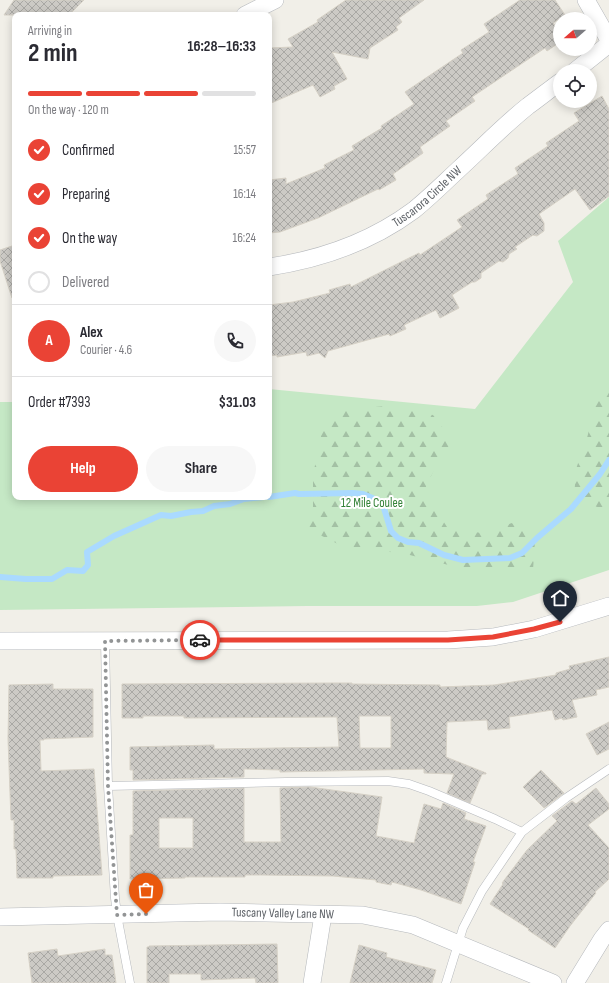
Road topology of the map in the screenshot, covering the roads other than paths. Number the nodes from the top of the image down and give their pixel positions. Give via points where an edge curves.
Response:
1 (276, 0) edge
2 (586, 0) edge
3 (251, 12) edge
4 (609, 40) edge
5 (609, 44) edge
6 (584, 64) edge
7 (553, 87) edge
8 (272, 267) edge
9 (609, 606) edge
10 (0, 641) edge
11 (105, 641) junction
12 (609, 769) edge
13 (108, 786) junction
14 (522, 832) junction
15 (117, 915) junction
16 (323, 915) junction
17 (0, 916) edge
18 (609, 930) edge
19 (458, 943) junction
20 (130, 983) edge
21 (312, 983) edge
22 (446, 983) edge
23 (553, 983) edge
24 (575, 983) edge

1 - 3 street
2 - 4 street
5 - 6 street
7 - 8 street, Tuscarora Circle NW via 527,106 435,193 391,225 343,249
9 - 11 street via 534,629 493,637 448,640
10 - 11 street
11 - 13 lane
12 - 14 lane
13 - 14 lane via 388,781 409,784 429,791
13 - 15 lane
14 - 19 lane via 482,891
15 - 16 street, Tuscany Valley Lane NW via 220,912
15 - 17 street, Tuscany Valley Lane NW
15 - 20 lane
16 - 19 street, Tuscany Valley Lane NW via 363,915 413,925
16 - 21 street
18 - 24 street
19 - 22 lane
19 - 23 street, Tuscany Valley Lane NW

